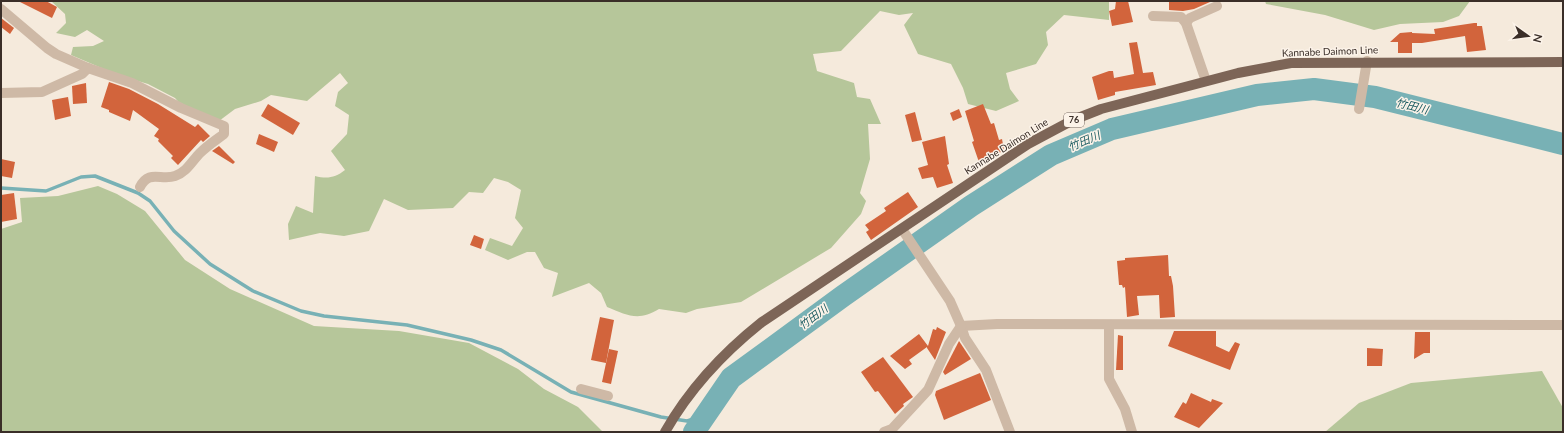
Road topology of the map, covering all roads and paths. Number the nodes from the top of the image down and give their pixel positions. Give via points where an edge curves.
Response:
1 (1217, 6) dead end
2 (1, 9) edge
3 (1153, 16) dead end
4 (1186, 23) junction
5 (1368, 61) junction
6 (1563, 62) edge
7 (88, 68) junction
8 (1206, 81) junction
9 (1, 93) edge
10 (1360, 106) dead end
11 (140, 187) dead end
12 (904, 232) junction
13 (1109, 325) junction
14 (1563, 325) edge
15 (961, 326) junction
16 (580, 389) dead end
17 (608, 396) dead end
18 (666, 429) edge
19 (884, 432) edge
20 (1010, 432) edge
21 (1132, 432) edge

1 - 4 street via 1190,18
2 - 7 street via 47,48
3 - 4 street via 1181,17
4 - 8 street
5 - 6 main road, Kannabe Daimon Line / 76
5 - 8 main road, Kannabe Daimon Line / 76 via 1291,63
5 - 10 street
7 - 9 street via 82,74 42,92
7 - 11 street via 132,83 224,126 224,134 188,168 174,176 148,178
8 - 12 main road, Kannabe Daimon Line / 76 via 1101,109 1073,120 1028,144
12 - 15 street via 950,300
12 - 18 main road, Kannabe Daimon Line / 76 via 762,322 735,343 706,373
13 - 14 street
13 - 15 street
13 - 21 street via 1109,379 1125,409
15 - 19 street via 949,344 928,390 892,429
15 - 20 street via 965,338 986,370
16 - 17 street

